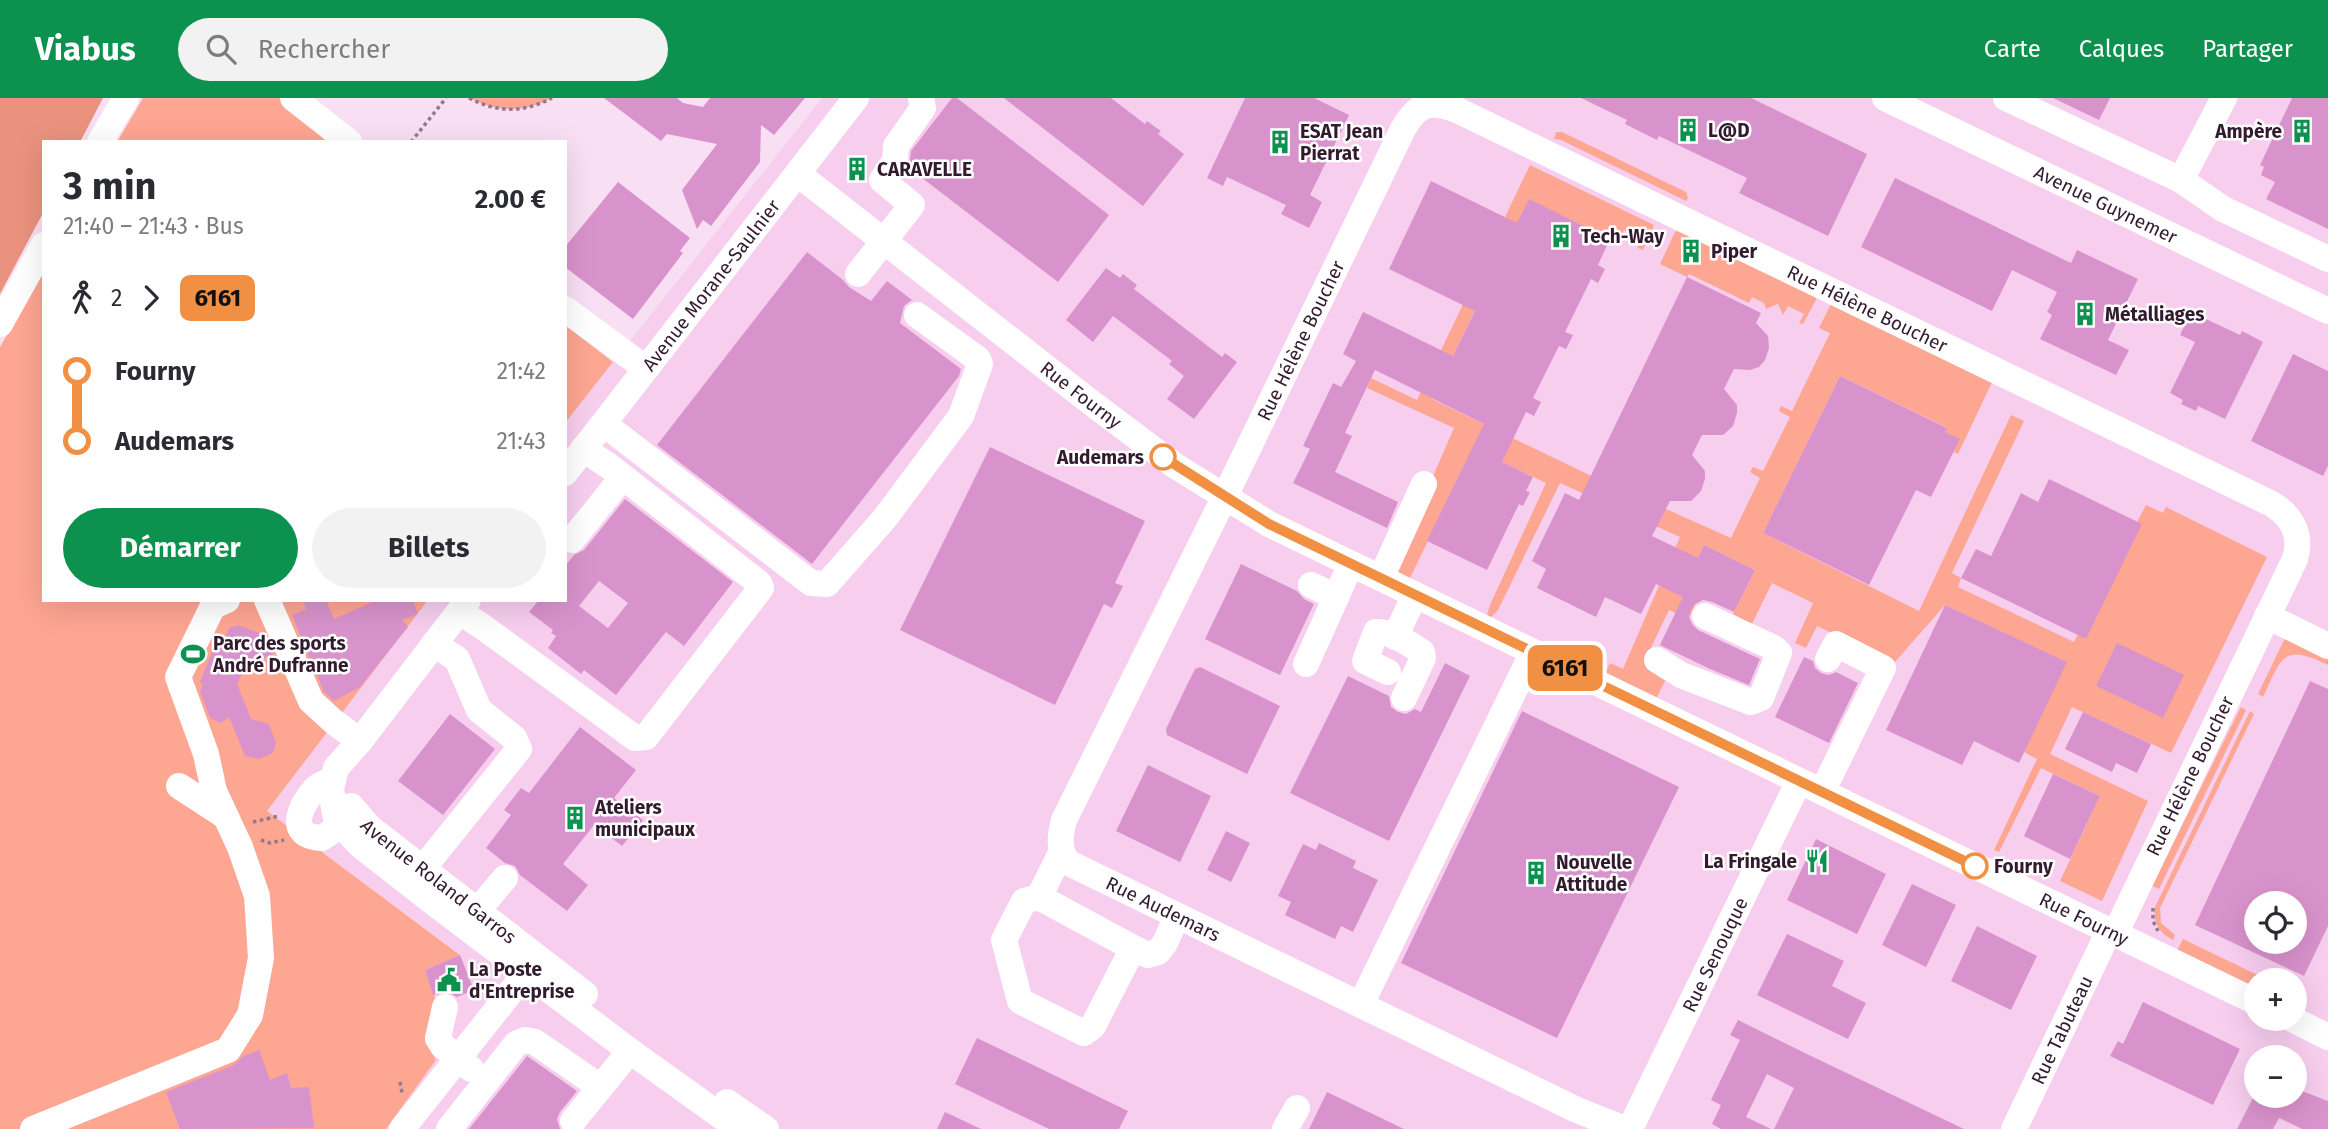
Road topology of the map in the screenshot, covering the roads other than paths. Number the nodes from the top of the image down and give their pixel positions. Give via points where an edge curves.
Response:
1 (126, 98) edge
2 (293, 98) edge
3 (856, 98) edge
4 (921, 98) edge
5 (1885, 98) edge
6 (2006, 98) edge
7 (2224, 98) edge
8 (101, 140) edge
9 (346, 140) edge
10 (798, 174) junction
11 (2181, 180) junction
12 (884, 242) junction
13 (42, 249) edge
14 (2328, 259) edge
15 (858, 274) dead end
16 (567, 310) edge
17 (2328, 311) edge
18 (917, 315) dead end
19 (0, 324) edge
20 (645, 368) junction
21 (604, 424) junction
22 (583, 449) junction
23 (567, 470) edge
24 (622, 478) junction
25 (1424, 484) dead end
26 (1224, 497) junction
27 (572, 540) dead end
28 (1350, 564) junction
29 (1381, 578) junction
30 (1311, 585) dead end
31 (1415, 595) junction
32 (1336, 597) junction
33 (222, 602) edge
34 (268, 602) edge
35 (464, 606) edge
36 (1705, 616) dead end
37 (2267, 616) junction
38 (1395, 637) junction
39 (435, 644) junction
40 (2328, 646) edge
41 (1533, 652) junction
42 (1828, 659) dead end
43 (1657, 660) dead end
44 (1306, 664) dead end
45 (1388, 672) dead end
46 (1681, 674) junction
47 (1404, 698) dead end
48 (1663, 715) junction
49 (356, 745) junction
50 (332, 780) junction
51 (179, 786) dead end
52 (1811, 786) junction
53 (345, 814) junction
54 (225, 816) junction
55 (1061, 853) junction
56 (424, 867) junction
57 (505, 878) dead end
58 (1039, 897) junction
59 (478, 910) junction
60 (1177, 916) junction
61 (2112, 932) junction
62 (1133, 948) junction
63 (532, 965) junction
64 (2244, 996) edge
65 (1361, 1004) junction
66 (445, 1007) dead end
67 (2307, 1026) edge
68 (2328, 1037) edge
69 (630, 1051) junction
70 (458, 1058) junction
71 (486, 1082) junction
72 (600, 1087) junction
73 (573, 1121) dead end
74 (33, 1129) edge
75 (402, 1129) edge
76 (449, 1129) edge
77 (739, 1129) edge
78 (766, 1129) edge
79 (1625, 1129) edge
80 (1630, 1129) edge
81 (2014, 1129) edge

1 - 8 street
2 - 9 street
3 - 10 street, Avenue Morane-Saulnier
4 - 12 street via 923,108 896,146 895,161 882,180 912,205
5 - 17 street, Avenue Guynemer
6 - 11 street
7 - 11 street
10 - 12 street, Rue Fourny
10 - 20 street, Avenue Morane-Saulnier
11 - 14 street via 2223,209
12 - 15 street
12 - 26 street, Rue Fourny via 1100,410
13 - 19 street
16 - 20 street
18 - 21 street via 980,364 961,416 885,518 827,584 811,583
20 - 21 street, Avenue Morane-Saulnier
21 - 22 street, Avenue Morane-Saulnier
22 - 23 street, Avenue Morane-Saulnier
22 - 24 street
24 - 27 street
24 - 35 street via 761,588 646,737 635,738
25 - 29 street
26 - 28 street, Rue Fourny
26 - 37 street, Rue Hélène Boucher via 1403,129 1420,108 1437,104 2277,507 2295,529 2298,547
26 - 55 street via 1064,820
28 - 29 street, Rue Fourny
28 - 32 street
29 - 31 street, Rue Fourny
30 - 32 street
31 - 38 street
31 - 41 street, Rue Fourny
32 - 44 street
33 - 54 street via 213,606 178,677
34 - 49 street via 312,701
35 - 39 street
36 - 46 street via 1779,653 1761,698 1751,702
37 - 40 street
37 - 61 street, Rue Hélène Boucher
38 - 45 street via 1376,632 1365,657
38 - 47 street via 1422,652 1423,658
39 - 49 street
39 - 56 street via 457,659 479,710 514,738 519,749
41 - 48 street, Rue Fourny
41 - 65 street
42 - 52 street, Rue Senouque via 1836,644 1883,668
43 - 46 street
46 - 48 street
48 - 52 street, Rue Fourny
49 - 50 street
49 - 53 street
50 - 53 street via 335,814
50 - 53 street via 317,786 300,823 308,835 322,838
51 - 54 street
52 - 61 street, Rue Fourny
52 - 80 street, Rue Senouque
53 - 56 street, Avenue Roland Garros
53 - 63 street, Avenue Roland Garros via 361,846
54 - 74 street via 257,896 261,958 250,1015 228,1049
55 - 58 street
55 - 60 street, Rue Audemars via 1067,862
56 - 59 street, Avenue Roland Garros
57 - 59 street
58 - 62 street
58 - 62 street via 1024,901 1004,940 1020,1001 1084,1033 1093,1027
59 - 63 street, Avenue Roland Garros
60 - 62 street via 1158,953 1148,955
60 - 65 street, Rue Audemars
61 - 64 street, Rue Fourny
61 - 81 street, Rue Tabuteau
63 - 69 street, Avenue Roland Garros
63 - 70 street
63 - 78 street, Avenue Roland Garros
65 - 79 street, Rue Audemars
66 - 70 street via 438,1038
67 - 68 street
69 - 72 street
69 - 77 street, Avenue Roland Garros
70 - 71 street
70 - 75 street
71 - 72 street via 516,1044 525,1040 535,1042
71 - 76 street
72 - 73 street

